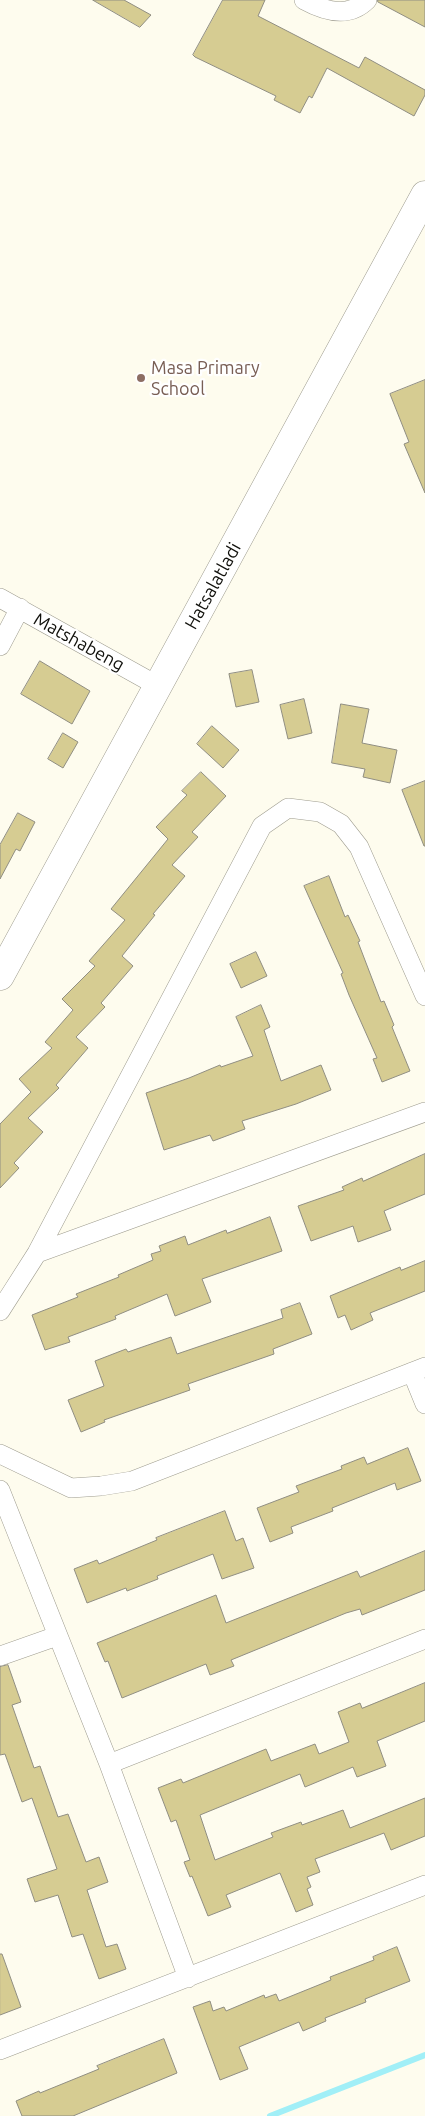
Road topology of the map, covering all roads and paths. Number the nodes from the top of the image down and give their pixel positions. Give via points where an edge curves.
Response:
1 (304, 0) edge
2 (367, 0) edge
3 (425, 195) edge
4 (0, 598) edge
5 (20, 608) junction
6 (0, 646) edge
7 (158, 686) junction
8 (0, 976) edge
9 (425, 996) edge
10 (425, 1112) edge
11 (37, 1253) junction
12 (0, 1311) edge
13 (418, 1369) edge
14 (425, 1404) edge
15 (0, 1454) edge
16 (0, 1490) edge
17 (57, 1636) junction
18 (425, 1639) edge
19 (0, 1656) edge
20 (109, 1764) junction
21 (425, 1885) edge
22 (188, 1978) junction
23 (0, 2050) edge

1 - 2 street via 334,12 357,8
3 - 7 street, Hatsalatladi
4 - 5 street, Matshabeng
5 - 6 street
5 - 7 street, Matshabeng
7 - 8 street, Hatsalatladi
9 - 11 street via 359,847 341,824 320,812 288,808 262,826
10 - 11 street
11 - 12 street
13 - 14 street
13 - 15 street via 132,1481 71,1488
16 - 17 street
17 - 19 street
17 - 20 street
18 - 20 street
20 - 22 street
21 - 22 street
22 - 23 street

